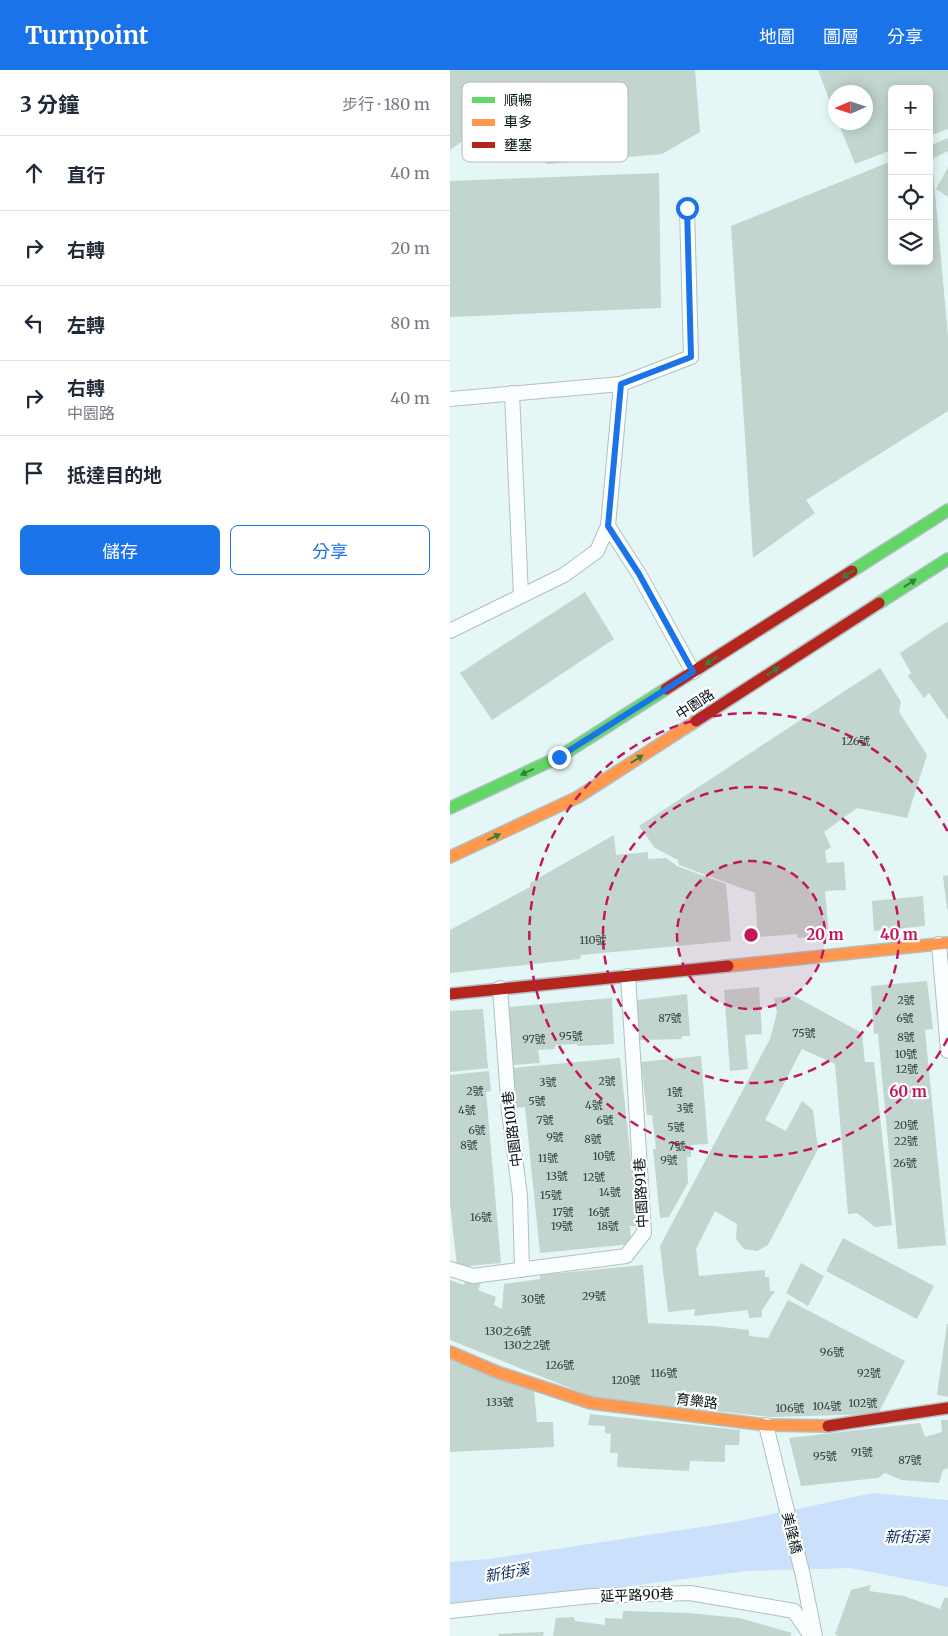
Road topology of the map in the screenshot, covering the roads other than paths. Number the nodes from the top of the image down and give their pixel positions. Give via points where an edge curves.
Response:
1 (687, 208) dead end
2 (621, 384) junction
3 (512, 393) junction
4 (450, 398) edge
5 (948, 510) edge
6 (608, 526) junction
7 (948, 559) edge
8 (521, 596) junction
9 (450, 631) edge
10 (693, 672) junction
11 (450, 808) edge
12 (450, 858) edge
13 (943, 944) edge
14 (628, 976) junction
15 (500, 988) junction
16 (450, 994) edge
17 (948, 1051) edge
18 (450, 1269) edge
19 (522, 1270) junction
20 (450, 1352) edge
21 (948, 1408) edge
22 (766, 1425) junction
23 (450, 1611) edge
24 (813, 1636) edge

1 - 2 lane via 691,357
2 - 3 lane
2 - 6 lane
3 - 4 lane
3 - 8 lane
5 -> 10 main road, 中園路
6 - 8 lane via 596,551 564,575
6 - 10 lane via 639,574
12 -> 7 main road, 中園路 via 578,797
8 - 9 lane
10 -> 11 main road, 中園路 via 559,757
13 - 14 main road
13 - 17 lane
14 - 15 main road
14 - 19 lane, 中園路91巷 via 644,1233 626,1256
15 - 16 main road
15 - 19 lane, 中園路101巷 via 509,1112 520,1196
18 - 19 lane, 中園路91巷 via 473,1276
20 - 22 main road, 育樂路 via 592,1404
21 - 22 main road, 育樂路 via 837,1426
22 - 24 lane, 美隆橋 via 803,1576
23 - 24 lane, 延平路90巷 via 592,1596 690,1593 794,1611

